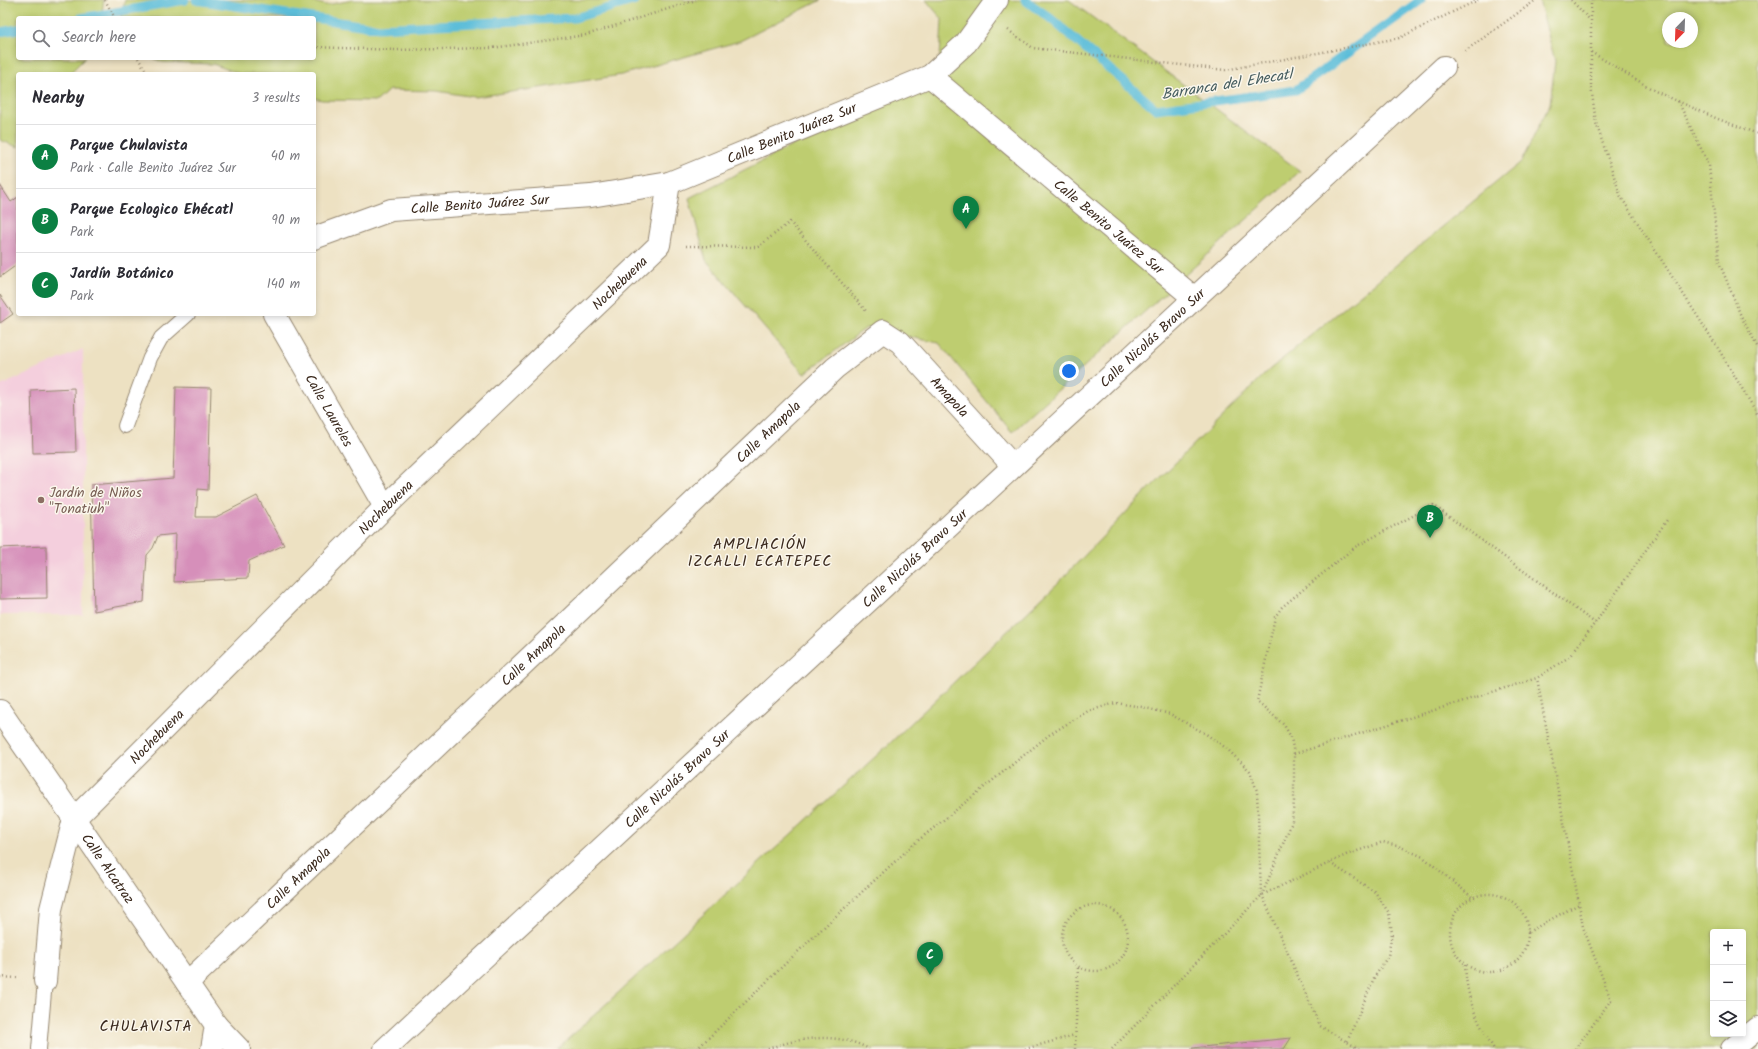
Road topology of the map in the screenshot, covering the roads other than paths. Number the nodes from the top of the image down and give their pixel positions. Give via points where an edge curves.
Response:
1 (993, 7) edge
2 (1444, 67) road end
3 (930, 76) junction
4 (669, 183) junction
5 (316, 237) edge
6 (1194, 298) junction
7 (186, 316) edge
8 (275, 316) edge
9 (883, 332) joint
10 (125, 426) dead end
11 (1013, 466) junction
12 (385, 507) junction
13 (0, 711) edge
14 (74, 819) junction
15 (45, 981) joint
16 (187, 983) junction
17 (216, 1025) junction
18 (1758, 1028) edge
19 (39, 1049) edge
20 (212, 1049) edge
21 (239, 1049) edge
22 (385, 1049) edge
23 (1732, 1049) edge

1 - 3 street via 966,43
2 - 6 street, Calle Nicolás Bravo Sur
3 - 4 street, Calle Benito Juárez Sur
3 - 6 street, Calle Benito Juárez Sur
4 - 5 street, Calle Benito Juárez Sur via 590,196 391,210
4 - 12 street, Nochebuena via 659,245
6 - 11 street, Calle Nicolás Bravo Sur
7 - 10 lane via 161,338 150,358
8 - 12 street, Calle Laureles
9 - 11 street, Amapola via 900,342
9 - 16 street, Calle Amapola via 836,368
11 - 22 street, Calle Nicolás Bravo Sur
12 - 14 street, Nochebuena
13 - 14 street, Calle Alcatraz
14 - 15 street via 51,909
14 - 16 street, Calle Alcatraz
15 - 19 lane
16 - 17 street, Calle Alcatraz
17 - 20 street
17 - 21 street, Calle Alcatraz
18 - 23 street

